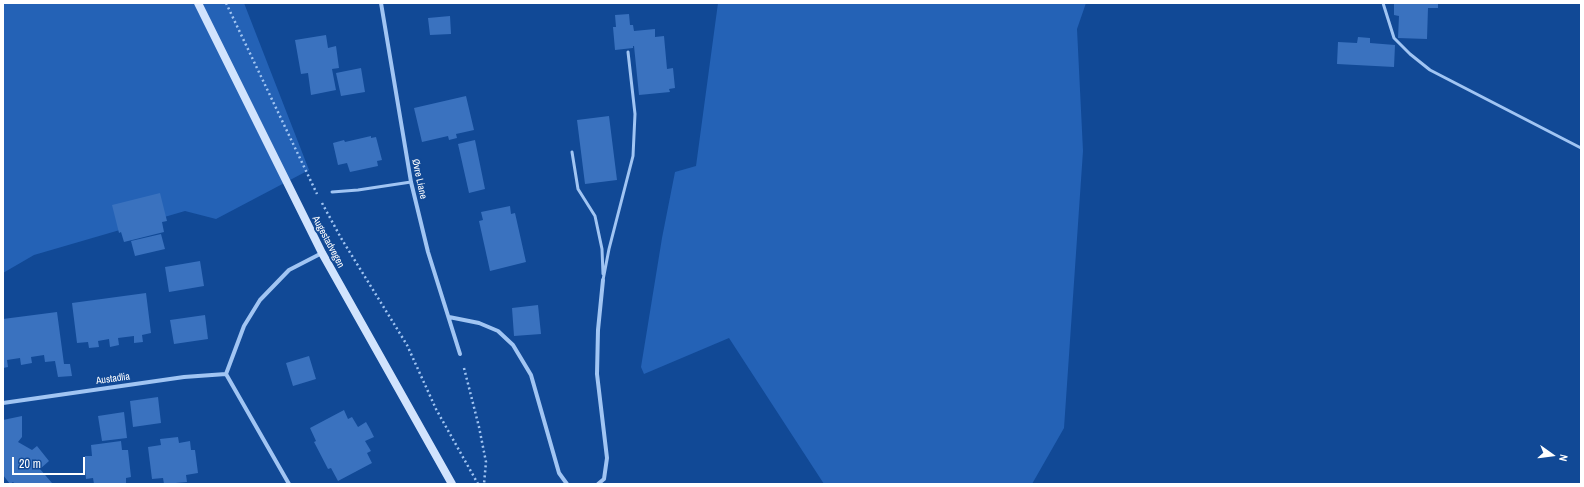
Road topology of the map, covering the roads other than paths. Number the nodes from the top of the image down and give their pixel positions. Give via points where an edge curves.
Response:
1 (198, 3) edge
2 (381, 3) edge
3 (1383, 3) edge
4 (628, 52) dead end
5 (1581, 148) edge
6 (572, 152) dead end
7 (411, 182) junction
8 (332, 192) dead end
9 (322, 253) junction
10 (603, 280) junction
11 (449, 318) junction
12 (460, 354) road end
13 (226, 374) junction
14 (3, 403) edge
15 (289, 484) edge
16 (452, 484) edge
17 (567, 484) edge
18 (598, 484) edge

1 - 9 main road, Augestadvegen
2 - 7 street, Øvre Liane
3 - 5 lane via 1394,38 1430,70
4 - 10 lane via 635,114 633,156
6 - 10 lane via 578,189 595,216 602,249
7 - 8 lane
7 - 11 street, Øvre Liane via 428,252
9 - 13 street via 289,270 260,300 244,326
9 - 16 main road, Augestadvegen
10 - 18 street via 598,330 598,374 607,458 604,479
11 - 12 street, Øvre Liane
11 - 17 street via 479,323 498,331 513,345 531,375 559,473
13 - 14 street, Austadlia
13 - 15 street

